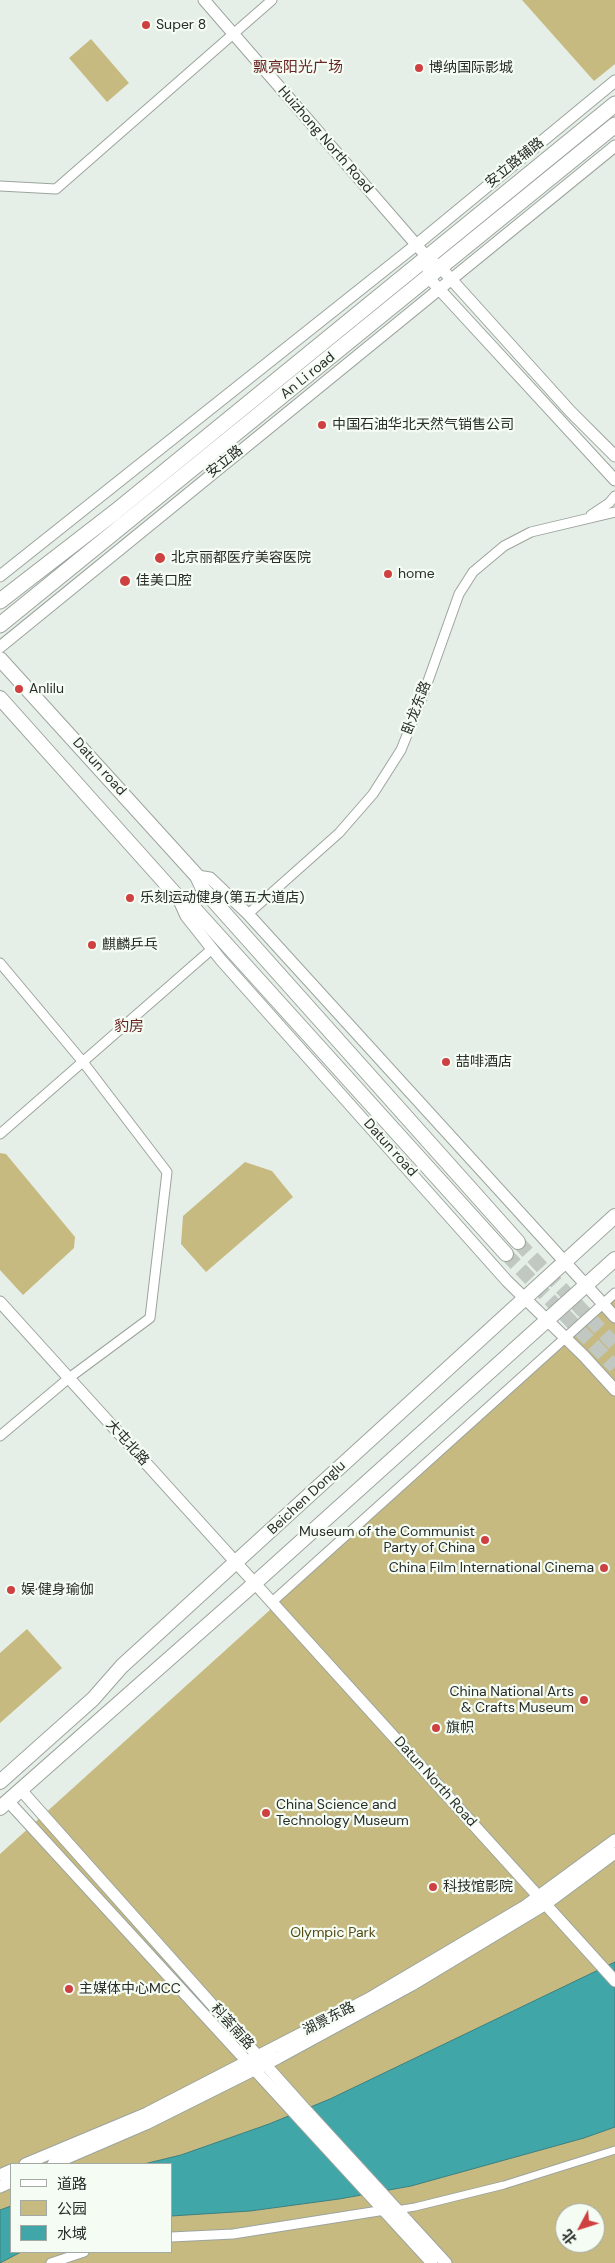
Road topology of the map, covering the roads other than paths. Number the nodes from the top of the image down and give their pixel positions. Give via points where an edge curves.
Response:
1 (204, 0) edge
2 (272, 0) edge
3 (232, 33) junction
4 (615, 80) edge
5 (615, 104) edge
6 (615, 125) edge
7 (615, 146) edge
8 (0, 186) edge
9 (416, 245) junction
10 (427, 257) junction
11 (446, 273) junction
12 (434, 283) junction
13 (615, 456) edge
14 (615, 480) edge
15 (615, 496) edge
16 (615, 512) edge
17 (582, 519) junction
18 (0, 576) edge
19 (0, 601) edge
20 (0, 625) edge
21 (0, 646) edge
22 (0, 658) edge
23 (0, 698) edge
24 (197, 876) junction
25 (177, 896) junction
26 (248, 914) junction
27 (212, 949) junction
28 (0, 963) edge
29 (83, 1062) junction
30 (0, 1134) edge
31 (615, 1216) edge
32 (518, 1242) tunnel mouth
33 (506, 1254) tunnel mouth
34 (615, 1259) edge
35 (564, 1262) junction
36 (585, 1286) junction
37 (615, 1293) edge
38 (525, 1298) junction
39 (0, 1302) edge
40 (603, 1304) junction
41 (615, 1317) edge
42 (548, 1320) junction
43 (566, 1338) junction
44 (69, 1378) junction
45 (615, 1390) edge
46 (0, 1436) edge
47 (236, 1563) junction
48 (254, 1584) junction
49 (272, 1602) junction
50 (0, 1782) edge
51 (20, 1789) junction
52 (4, 1804) edge
53 (615, 1840) edge
54 (615, 1853) edge
55 (542, 1900) junction
56 (615, 1981) edge
57 (263, 2060) junction
58 (250, 2066) junction
59 (301, 2112) junction
60 (615, 2150) edge
61 (27, 2163) edge
62 (55, 2163) edge
63 (385, 2210) junction
64 (398, 2210) junction
65 (172, 2236) edge
66 (81, 2253) edge
67 (51, 2263) edge
68 (432, 2263) edge
69 (446, 2263) edge

1 - 3 street, Huizhong North Road
2 - 3 street
3 - 8 street via 56,189
3 - 9 street, Huizhong North Road
4 - 9 street, 安立路辅路
5 - 10 main road, An Li road
6 - 11 main road, An Li road
7 - 11 street
9 - 10 street, Huizhong North Road
9 - 18 street
10 - 11 street, Huizhong North Road
10 - 12 street
10 - 19 main road, An Li road via 115,512
11 - 12 main road, An Li road
11 - 13 street, Huizhong North Road via 570,411
12 - 14 street
12 - 20 main road, An Li road
12 - 21 street, 安立路
15 - 17 street, 卧龙东路 via 601,510
16 - 17 street, 卧龙东路
17 - 26 street, 卧龙东路 via 545,527 518,538 473,572 459,594 400,750 374,794 340,833
22 - 24 main road, Datun road
23 - 25 main road, Datun road
24 - 26 street, Datun road via 210,878
24 - 32 main road, Datun road via 203,889
25 - 27 street, Datun road via 186,916
25 - 33 main road, Datun road via 190,904
26 - 35 street, Datun road
27 - 29 street
27 - 38 street, Datun road
28 - 29 street
29 - 30 street
29 - 44 street via 167,1172 150,1318
31 - 35 main road, Beichen Donglu
34 - 36 main road, Beichen Donglu
35 - 36 street, Datun road
35 - 38 main road, Beichen Donglu
36 - 40 street, Datun road
36 - 42 main road, Beichen Donglu
37 - 40 street
38 - 42 street, Datun road
38 - 47 main road, Beichen Donglu
39 - 44 street, 大屯北路
40 - 41 street, Datun road
40 - 43 street
42 - 43 street, Datun road
42 - 48 main road, Beichen Donglu
43 - 45 street, Datun road
43 - 49 street
44 - 46 street
44 - 47 street, 大屯北路
47 - 48 street, 大屯北路
47 - 50 main road, Beichen Donglu
48 - 49 street, Datun North Road
48 - 51 main road, Beichen Donglu
49 - 55 street, Datun North Road
51 - 52 main road, Beichen Donglu
51 - 57 street, 科荟南路
52 - 58 street, 科荟南路
53 - 55 street, 湖景东路
54 - 55 street, 湖景东路
55 - 56 street, Datun North Road
55 - 57 street, 湖景东路 via 412,1985
57 - 58 street, 湖景东路
57 - 59 street, 科荟南路
58 - 59 street, 科荟南路
58 - 61 street, 湖景东路
58 - 62 street, 湖景东路 via 146,2124
59 - 63 street, 科荟南路
59 - 64 street, 科荟南路
60 - 64 street via 504,2185
63 - 64 street
63 - 65 street via 233,2234
63 - 68 street, 科荟南路
64 - 69 street, 科荟南路
66 - 67 street

